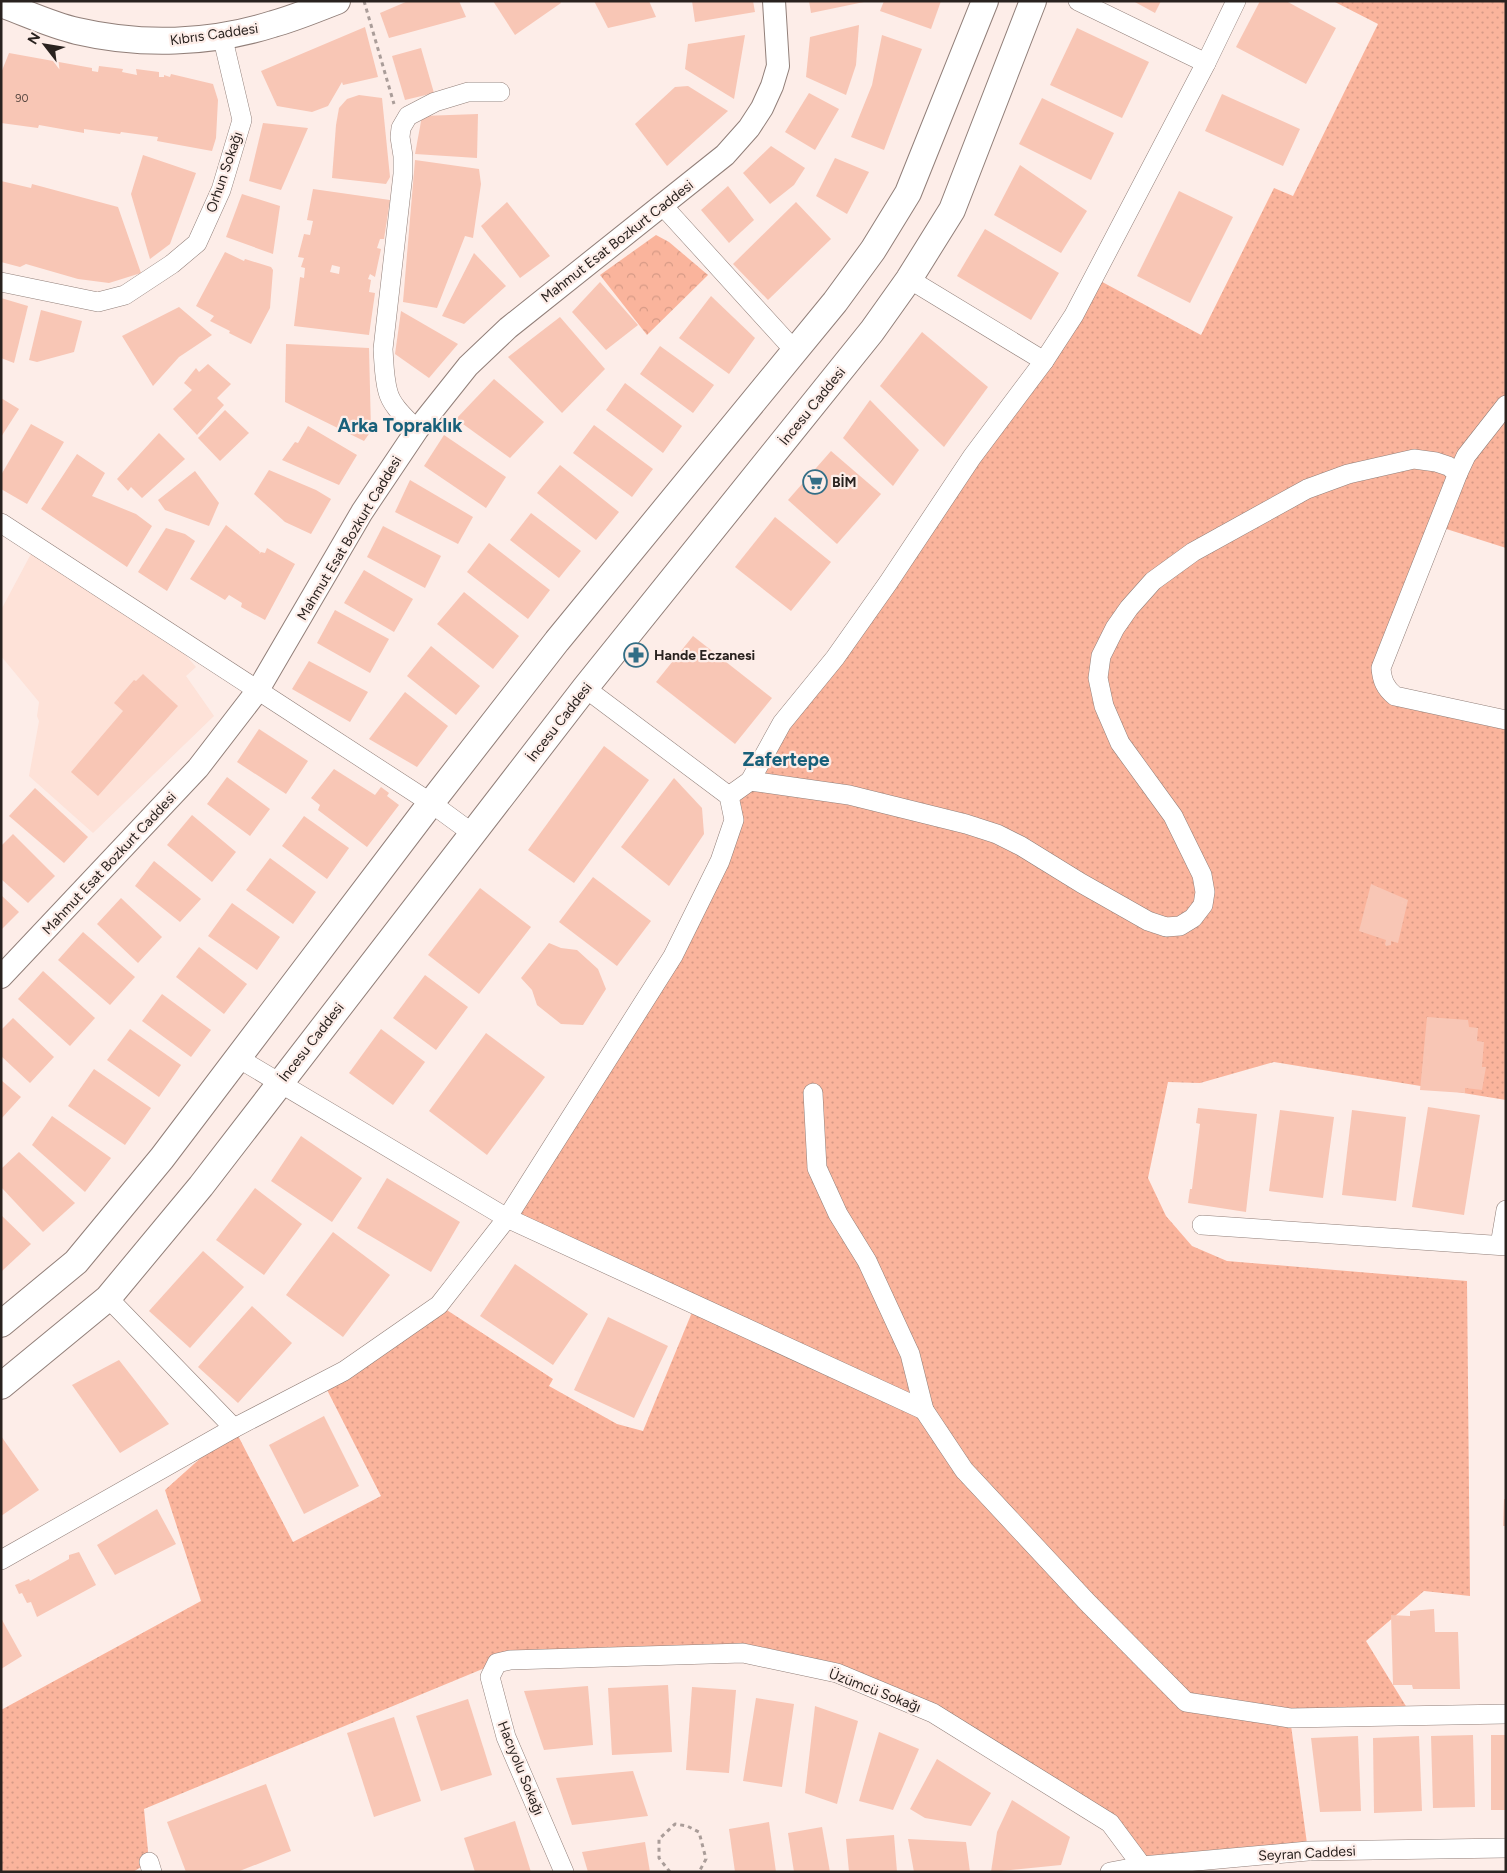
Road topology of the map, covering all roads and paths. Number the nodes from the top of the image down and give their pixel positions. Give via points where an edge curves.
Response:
1 (338, 1) edge
2 (364, 1) edge
3 (774, 1) edge
4 (985, 1) edge
5 (1033, 1) edge
6 (1078, 1) edge
7 (1236, 1) edge
8 (1, 4) edge
9 (222, 35) junction
10 (1206, 64) junction
11 (500, 92) dead end
12 (401, 128) junction
13 (663, 206) junction
14 (909, 279) junction
15 (1, 282) edge
16 (794, 350) junction
17 (1044, 361) junction
18 (1506, 405) edge
19 (1499, 425) edge
20 (417, 430) junction
21 (1458, 473) junction
22 (1, 523) edge
23 (585, 688) junction
24 (258, 690) junction
25 (1506, 720) edge
26 (750, 781) junction
27 (729, 796) junction
28 (431, 803) junction
29 (472, 833) junction
30 (1, 978) edge
31 (238, 1058) junction
32 (279, 1084) junction
33 (813, 1092) dead end
34 (1506, 1210) edge
35 (507, 1218) junction
36 (1202, 1225) dead end
37 (1503, 1245) edge
38 (108, 1298) junction
39 (1, 1324) edge
40 (1, 1386) edge
41 (924, 1410) junction
42 (234, 1428) junction
43 (1, 1560) edge
44 (497, 1663) joint
45 (1506, 1714) edge
46 (1506, 1848) edge
47 (1230, 1865) edge
48 (1142, 1866) junction
49 (564, 1872) edge
50 (670, 1872) edge
51 (699, 1872) edge
52 (1110, 1872) edge

1 - 9 main road, Kıbrıs Caddesi via 272,25
2 - 12 path
3 - 13 street, Mahmut Esat Bozkurt Caddesi via 778,66 762,108 725,155
4 - 16 main road via 908,193 873,250
5 - 14 main road, İncesu Caddesi via 952,210
6 - 10 street
7 - 10 street
8 - 9 main road, Kıbrıs Caddesi via 75,31 136,41 180,41
9 - 15 street, Orhun Sokağı via 242,120 221,190 196,243 172,264 125,295 98,302
10 - 17 street via 1074,315
11 - 12 street via 468,92 435,102 408,116
12 - 20 street via 403,174 383,349 384,370 388,394
13 - 16 street
13 - 20 street, Mahmut Esat Bozkurt Caddesi via 508,328 468,366
14 - 17 street
14 - 23 main road, İncesu Caddesi via 872,331
16 - 28 main road via 557,641
17 - 26 street via 972,457 835,658 782,723
18 - 19 street
19 - 21 street via 1466,456
20 - 24 street, Mahmut Esat Bozkurt Caddesi via 362,512
21 - 25 street via 1381,668 1382,678 1394,696
21 - 26 street via 1436,462 1414,459 1348,474 1307,489 1193,552 1153,581 1115,628 1101,656 1098,678 1104,706 1120,743 1173,816 1202,875 1203,905 1193,918 1180,926 1166,927 1148,921 1021,846 966,824 848,795
22 - 24 street
23 - 27 street
23 - 29 main road, İncesu Caddesi
24 - 28 street
24 - 30 street, Mahmut Esat Bozkurt Caddesi via 198,768
26 - 27 street
27 - 35 street via 734,820 720,861 673,956
28 - 29 street
28 - 31 main road
29 - 32 main road, İncesu Caddesi
31 - 32 street
31 - 39 main road via 162,1158 76,1262
32 - 35 street
32 - 38 main road, İncesu Caddesi via 201,1186
33 - 41 street via 817,1168 838,1214 867,1262 910,1354
34 - 37 street
35 - 41 street
35 - 42 street via 439,1306 344,1371
36 - 37 street
38 - 40 main road, İncesu Caddesi
38 - 42 street
41 - 45 street via 964,1470 1186,1702 1290,1718
42 - 43 street
44 - 48 street, Üzümcü Sokağı via 743,1653 837,1673 934,1713 1110,1823
44 - 49 street, Hacıyolu Sokağı via 490,1677 506,1737
46 - 47 street, Seyran Caddesi via 1308,1851
47 - 48 street, Seyran Caddesi
48 - 52 street, Seyran Caddesi
50 - 51 path via 659,1858 659,1839 675,1824 699,1832 706,1859

